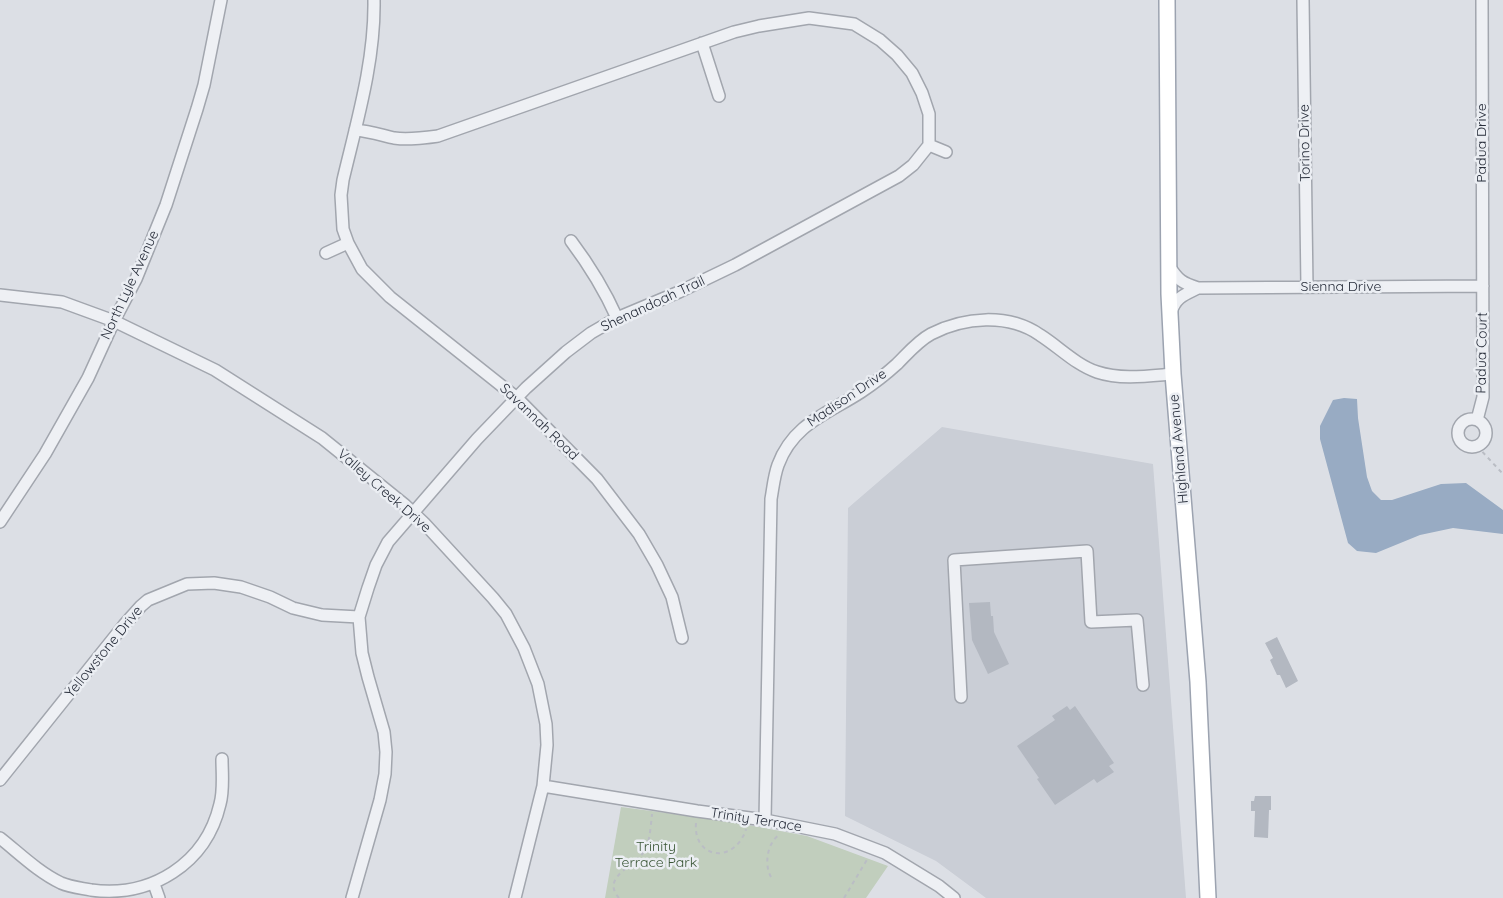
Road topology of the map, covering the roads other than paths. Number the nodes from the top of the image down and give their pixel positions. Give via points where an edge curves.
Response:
1 (222, 0) edge
2 (374, 0) edge
3 (1167, 0) edge
4 (1303, 0) edge
5 (1482, 0) edge
6 (702, 43) junction
7 (719, 96) dead end
8 (355, 130) junction
9 (929, 145) junction
10 (946, 152) dead end
11 (571, 241) dead end
12 (348, 243) junction
13 (326, 254) dead end
14 (1168, 264) junction
15 (1483, 286) junction
16 (1307, 287) junction
17 (1198, 288) junction
18 (0, 295) edge
19 (1170, 316) junction
20 (617, 318) junction
21 (114, 321) junction
22 (1172, 374) junction
23 (517, 398) junction
24 (1476, 420) junction
25 (413, 513) junction
26 (0, 522) edge
27 (359, 617) junction
28 (682, 638) dead end
29 (1143, 685) dead end
30 (961, 697) dead end
31 (222, 759) dead end
32 (0, 780) edge
33 (543, 786) junction
34 (766, 820) junction
35 (0, 838) edge
36 (154, 884) junction
37 (159, 898) edge
38 (352, 898) edge
39 (515, 898) edge
40 (954, 898) edge
41 (1208, 898) edge

1 - 21 street, North Lyle Avenue via 204,85 166,205 136,279
2 - 8 street, Savannah Road via 367,72
3 - 14 main road, Highland Avenue
4 - 16 street, Torino Drive
5 - 15 street, Padua Drive
6 - 7 street
6 - 8 street via 438,136 408,139
6 - 9 street via 734,32 792,20 809,18 854,24 880,40 912,73 929,114
8 - 12 street, Savannah Road via 341,195 343,229
9 - 10 street
9 - 20 street, Shenandoah Trail via 913,165 882,186 735,265
11 - 20 street
12 - 13 street
12 - 23 street, Savannah Road via 362,269 390,297
14 - 17 street via 1176,277
14 - 19 main road, Highland Avenue
15 - 16 street, Sienna Drive
15 - 24 street, Padua Court via 1483,397
16 - 17 street, Sienna Drive
17 - 19 street via 1178,298
18 - 21 street, Valley Creek Drive via 62,302
19 - 22 main road, Highland Avenue
20 - 23 street, Shenandoah Trail via 566,352
21 - 25 street, Valley Creek Drive via 215,370 322,438
21 - 26 street, North Lyle Avenue via 88,378 45,454
22 - 34 street, Madison Drive via 1143,377 1103,374 1084,366 1038,333 1020,325 981,319 926,337 881,377 816,417 794,436 778,464 771,499
22 - 41 main road, Highland Avenue via 1198,682
23 - 25 street, Shenandoah Trail
23 - 28 street, Savannah Road via 597,479 639,534 672,597
24 - 24 street via 1482,424 1485,433 1482,442 1470,447 1458,435 1462,423
25 - 27 street, Shenandoah Trail via 388,542 376,565
25 - 33 street, Valley Creek Drive via 493,598 506,614 524,648 538,684 546,724
27 - 32 street, Yellowstone Drive via 322,615 293,608 241,587 214,583 187,584 148,600 124,625
27 - 38 street, Shenandoah Trail via 362,653 384,732 386,760 380,800
29 - 30 street via 1137,620 1091,622 1087,551 954,560
31 - 36 street via 221,803 214,823 186,862
33 - 34 street, Trinity Terrace
33 - 39 street, Valley Creek Drive
34 - 40 street, Trinity Terrace via 835,834 884,853
35 - 36 street via 45,874 63,884 99,891 137,890
36 - 37 street

